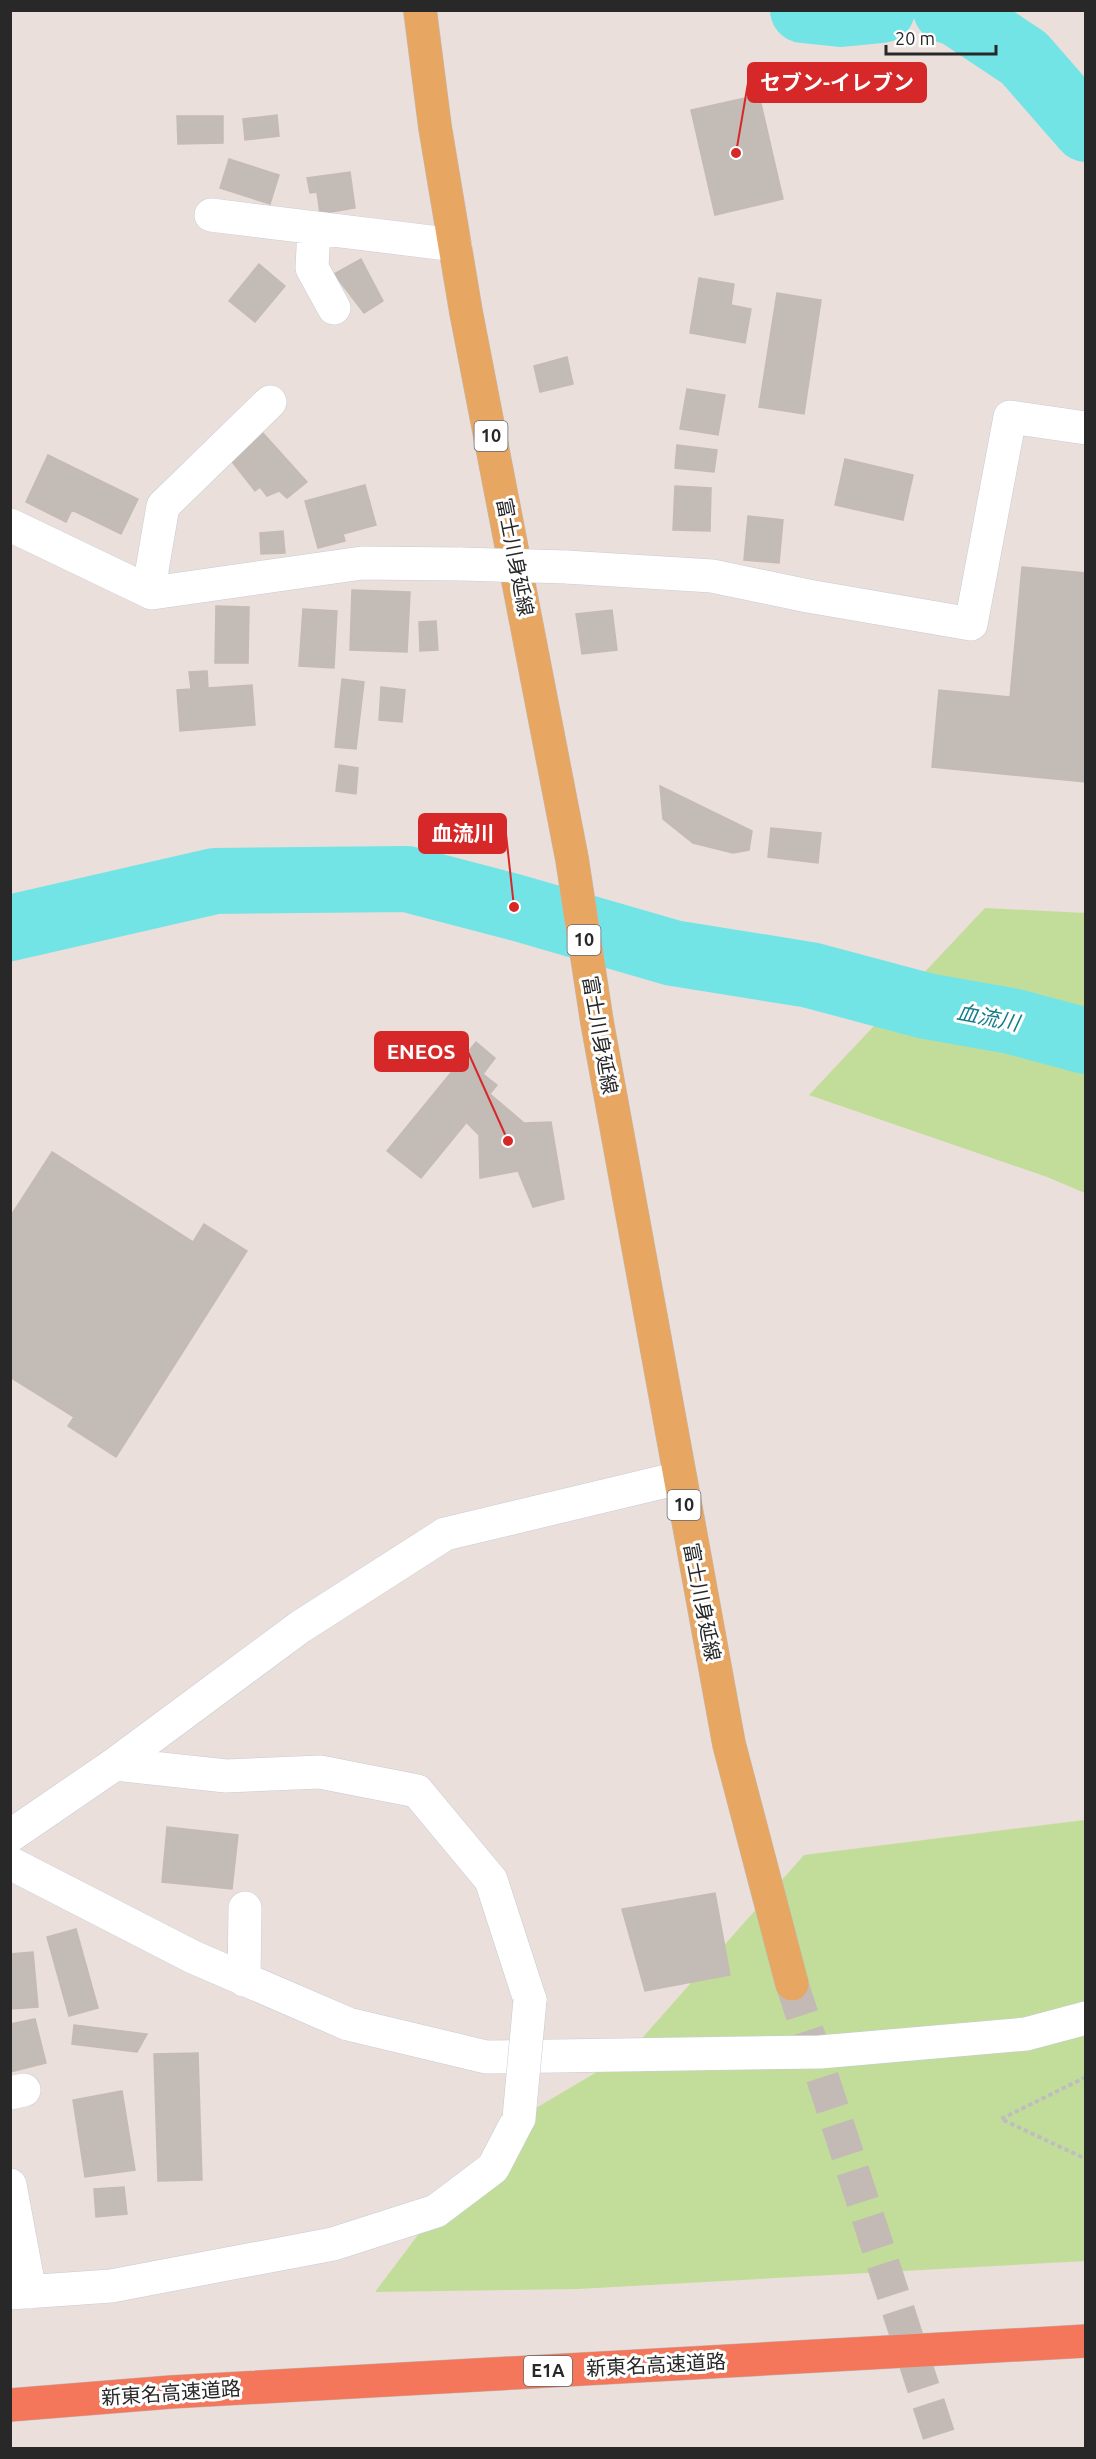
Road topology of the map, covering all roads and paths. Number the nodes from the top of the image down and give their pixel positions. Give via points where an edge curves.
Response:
1 (420, 10) edge
2 (211, 215) dead end
3 (314, 228) junction
4 (455, 245) junction
5 (334, 308) dead end
6 (270, 402) dead end
7 (1086, 428) edge
8 (10, 525) edge
9 (152, 593) junction
10 (679, 1478) junction
11 (115, 1764) junction
12 (10, 1836) edge
13 (10, 1863) edge
14 (245, 1908) dead end
15 (244, 1980) junction
16 (792, 1984) tunnel mouth
17 (1086, 2018) edge
18 (1086, 2077) edge
19 (1086, 2158) edge
20 (10, 2185) edge
21 (20, 2293) edge
22 (1086, 2341) edge
23 (10, 2405) edge

1 - 4 main road, 富士川身延線 / 10
2 - 3 street
3 - 4 street
3 - 5 street via 312,268
4 - 10 main road, 富士川身延線 / 10 via 572,859 597,1022
6 - 9 street via 163,506
7 - 9 street, bridge via 1010,417 971,624 712,576 566,567 362,563
8 - 9 street
10 - 11 street via 445,1534 300,1627
10 - 16 main road, 富士川身延線 / 10 via 729,1744
11 - 12 street
11 - 21 street, bridge via 226,1776 320,1772 417,1791 491,1880 530,2000 519,2118 493,2168 436,2211 333,2244 111,2286
13 - 15 street
14 - 15 street
15 - 17 street via 348,2024 486,2057 820,2052 1026,2034
18 - 19 path via 1001,2119
20 - 21 street
22 - 23 highway, 新東名高速道路 / E1A, bridge via 183,2391

